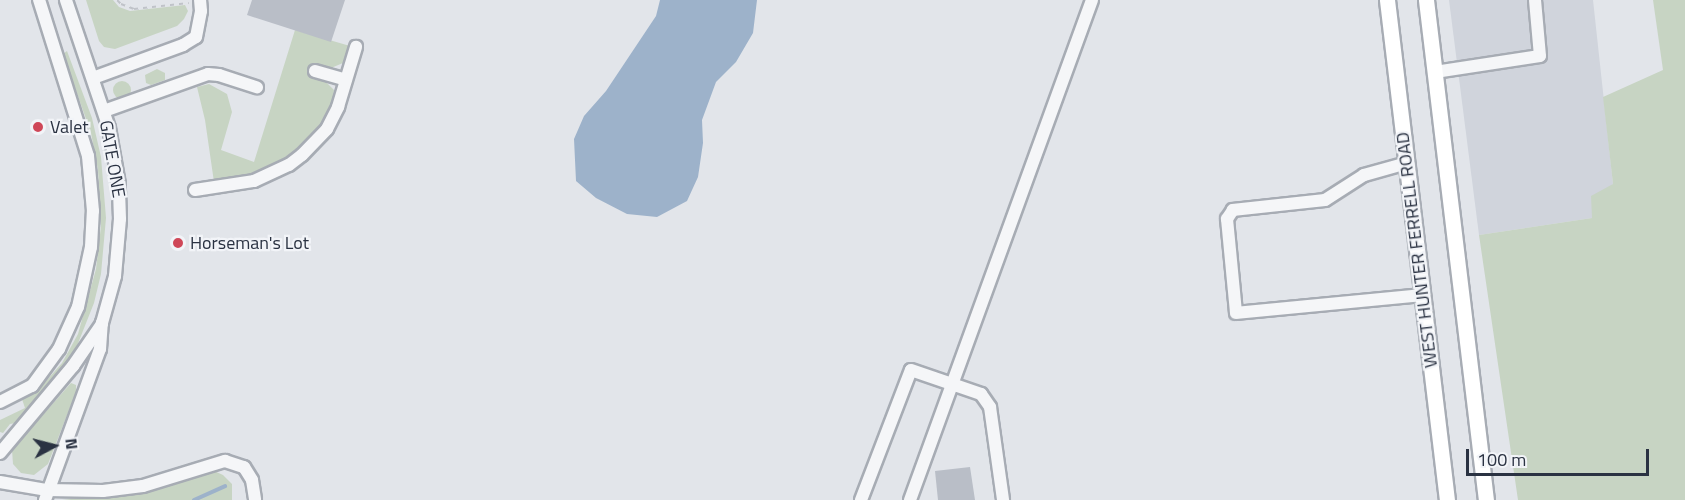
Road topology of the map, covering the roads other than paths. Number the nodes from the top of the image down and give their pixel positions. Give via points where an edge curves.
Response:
1 (39, 0) edge
2 (66, 0) edge
3 (1092, 0) edge
4 (1387, 0) edge
5 (1426, 0) edge
6 (1535, 0) edge
7 (195, 1) edge
8 (356, 47) dead end
9 (315, 71) dead end
10 (1435, 72) junction
11 (93, 78) junction
12 (346, 80) junction
13 (257, 87) dead end
14 (104, 111) junction
15 (1407, 163) junction
16 (195, 190) dead end
17 (1422, 295) junction
18 (102, 322) junction
19 (952, 383) junction
20 (0, 402) edge
21 (4, 440) edge
22 (0, 453) edge
23 (0, 482) edge
24 (46, 495) edge
25 (255, 500) edge
26 (861, 500) edge
27 (910, 500) edge
28 (1003, 500) edge
29 (1447, 500) edge
30 (1486, 500) edge

1 - 20 street via 88,156 93,211 91,247 78,308 59,349 32,386
2 - 11 street, GATE ONE
3 - 19 street
4 - 15 main road, WEST HUNTER FERRELL ROAD
5 - 10 main road
6 - 10 street via 1540,56
7 - 11 street via 201,11 196,37
8 - 12 street
9 - 12 street
10 - 30 main road
11 - 14 street, GATE ONE
12 - 16 street via 327,129 289,165 254,181
13 - 14 street via 208,74
14 - 18 street, GATE ONE via 117,169 120,219 115,276
15 - 17 main road, WEST HUNTER FERRELL ROAD
15 - 17 street via 1364,175 1325,200 1233,210 1227,219 1236,313
17 - 29 main road, WEST HUNTER FERRELL ROAD
18 - 21 street via 73,366
18 - 24 street via 100,350
19 - 26 street via 912,370
19 - 27 street
19 - 28 street via 981,394 990,407
21 - 22 street
23 - 24 street
24 - 25 street via 126,489 225,460 244,467 252,480

